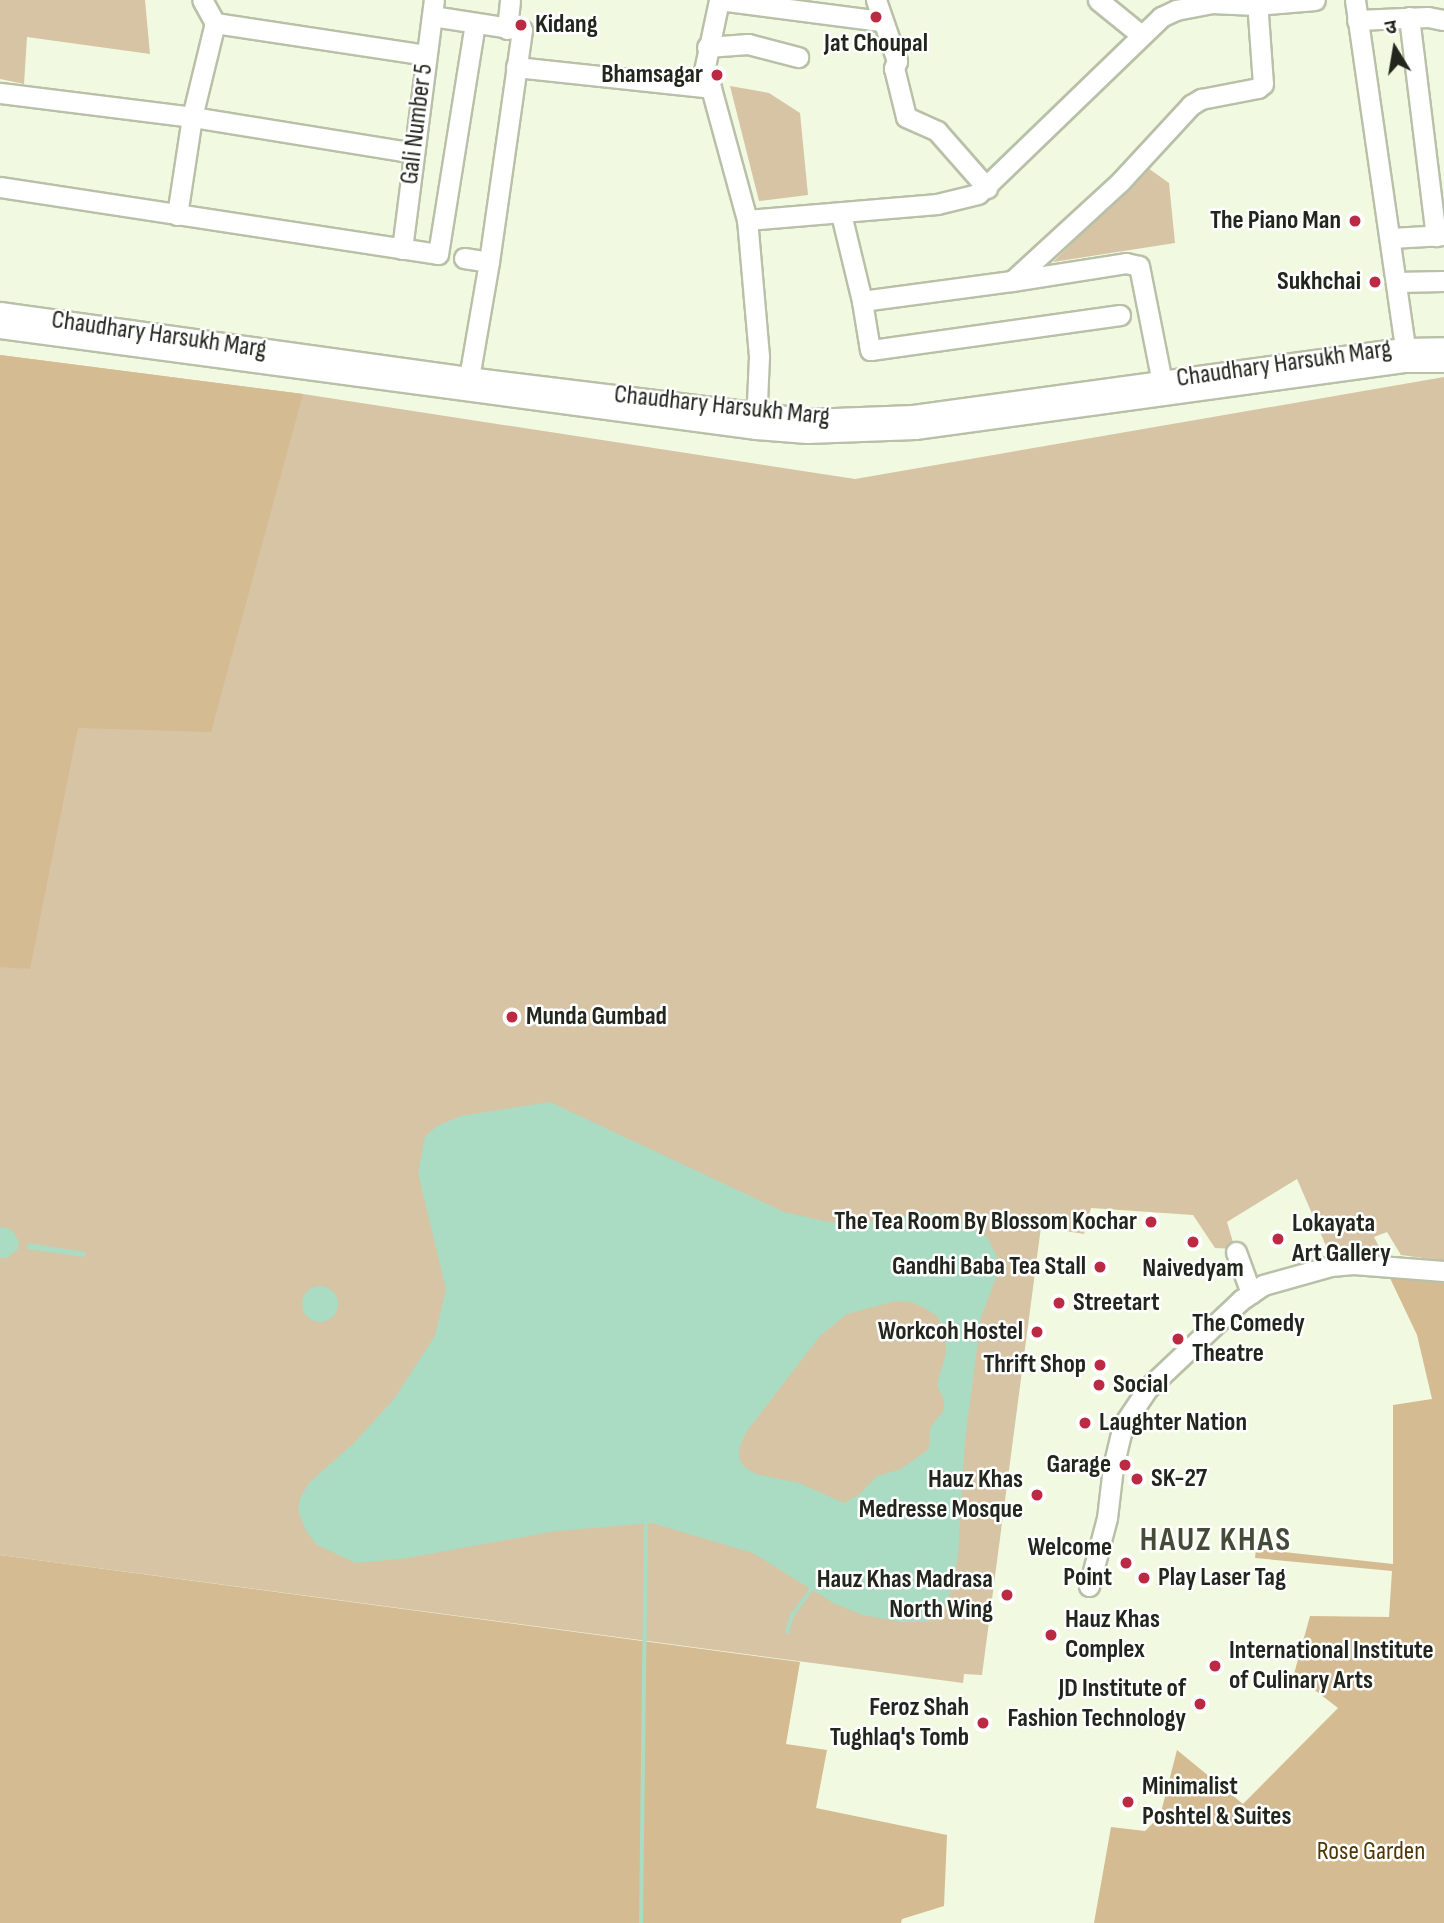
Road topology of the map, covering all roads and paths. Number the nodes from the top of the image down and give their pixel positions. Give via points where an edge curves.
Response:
1 (202, 0) edge
2 (510, 0) edge
3 (719, 0) edge
4 (876, 0) edge
5 (1098, 0) edge
6 (1315, 0) edge
7 (1355, 0) edge
8 (1211, 2) edge
9 (1256, 3) edge
10 (433, 8) edge
11 (1428, 13) edge
12 (1357, 20) junction
13 (881, 21) junction
14 (215, 23) junction
15 (475, 24) junction
16 (507, 29) junction
17 (1141, 35) junction
18 (707, 47) junction
19 (426, 55) junction
20 (798, 57) dead end
21 (516, 67) junction
22 (701, 85) junction
23 (0, 93) edge
24 (192, 117) junction
25 (414, 153) junction
26 (0, 187) edge
27 (987, 188) junction
28 (841, 214) junction
29 (177, 215) junction
30 (747, 220) junction
31 (1440, 236) edge
32 (1391, 238) junction
33 (402, 249) junction
34 (464, 258) dead end
35 (489, 262) junction
36 (1012, 281) junction
37 (1444, 281) edge
38 (1396, 282) junction
39 (862, 301) junction
40 (0, 312) edge
41 (1120, 315) dead end
42 (0, 328) edge
43 (1444, 347) edge
44 (273, 352) junction
45 (1406, 355) junction
46 (1444, 362) edge
47 (468, 384) junction
48 (1164, 388) junction
49 (756, 422) junction
50 (1236, 1252) dead end
51 (1444, 1271) edge
52 (1251, 1293) junction
53 (1089, 1586) dead end

1 - 14 street
2 - 16 street
3 - 13 street
3 - 18 street
4 - 13 street
5 - 17 street
6 - 9 street
7 - 12 street
8 - 9 street
8 - 17 street via 1176,10
9 - 36 street via 1263,84 1191,105 1120,182
10 - 15 street
10 - 19 street, Gali Number 5
11 - 12 street
11 - 31 street
12 - 32 street
13 - 27 street via 897,61 894,68 906,117 937,131
14 - 19 street
14 - 24 street
15 - 16 street
15 - 33 street via 438,254
16 - 21 street via 522,30
17 - 27 street
18 - 20 street via 748,44
18 - 22 street
19 - 25 street, Gali Number 5
21 - 22 street
21 - 35 street
22 - 30 street via 715,92
23 - 24 street
24 - 25 street
24 - 29 street
25 - 33 street, Gali Number 5
26 - 29 street
27 - 28 street via 937,204
28 - 30 street
28 - 39 street
29 - 33 street
30 - 49 street via 759,356
31 - 32 street
32 - 38 street
34 - 35 street
35 - 47 street
36 - 39 street
36 - 48 street via 1126,263 1139,266
37 - 38 street
38 - 45 street
39 - 41 street via 870,350
40 - 44 street, Chaudhary Harsukh Marg
42 - 44 street, Chaudhary Harsukh Marg
43 - 45 street, Chaudhary Harsukh Marg
44 - 47 street, Chaudhary Harsukh Marg
45 - 46 street, Chaudhary Harsukh Marg
45 - 48 street, Chaudhary Harsukh Marg
47 - 49 street, Chaudhary Harsukh Marg
48 - 49 street, Chaudhary Harsukh Marg via 870,433
50 - 52 street
51 - 52 street via 1331,1266
52 - 53 street via 1175,1360 1148,1388 1123,1425 1107,1518

